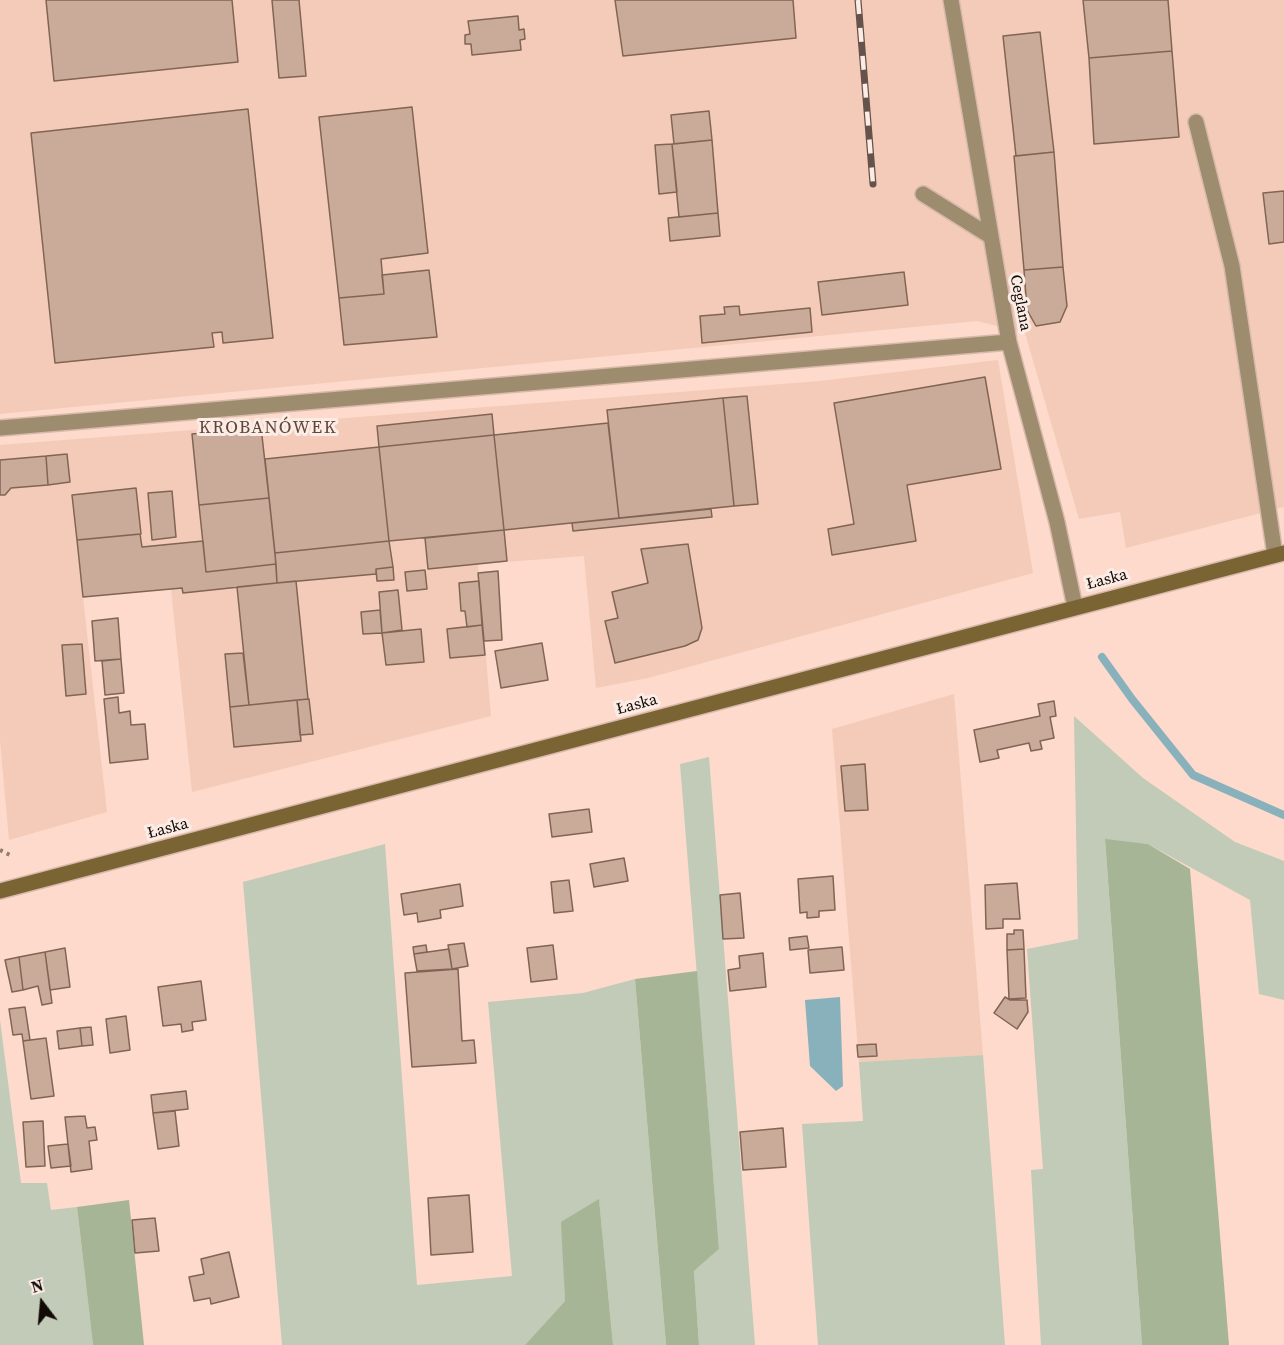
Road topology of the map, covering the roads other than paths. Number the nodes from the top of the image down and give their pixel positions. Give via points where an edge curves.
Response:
1 (951, 0) edge
2 (1196, 122) dead end
3 (923, 194) dead end
4 (990, 236) junction
5 (1009, 342) junction
6 (0, 429) edge
7 (1279, 554) edge
8 (1075, 607) junction
9 (0, 891) edge

1 - 4 lane, Ceglana
2 - 7 lane via 1232,266
3 - 4 lane
4 - 5 lane, Ceglana
5 - 6 lane
5 - 8 lane, Ceglana via 1057,522
7 - 8 main road, Łaska
8 - 9 main road, Łaska

